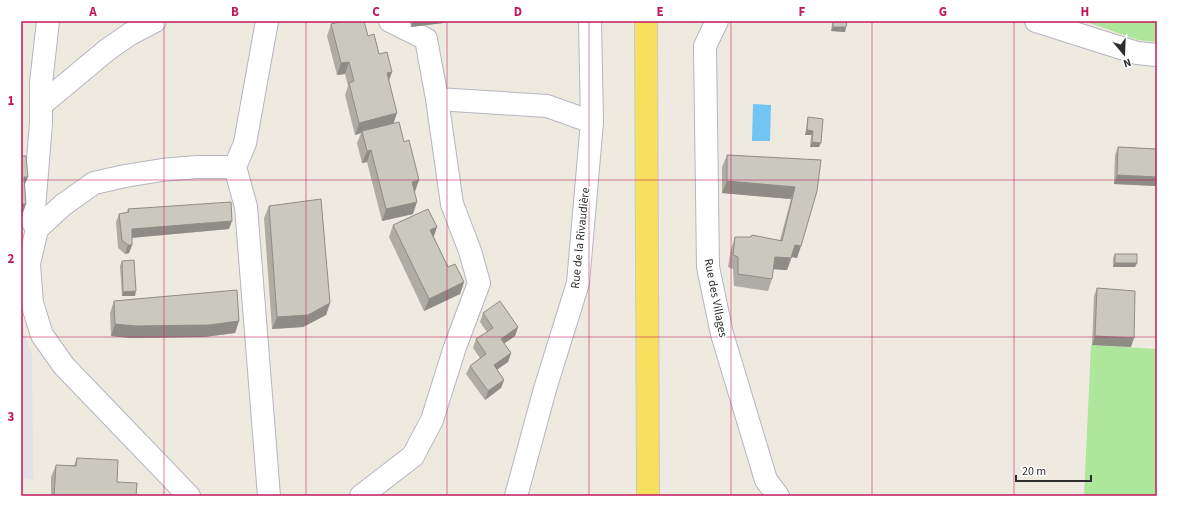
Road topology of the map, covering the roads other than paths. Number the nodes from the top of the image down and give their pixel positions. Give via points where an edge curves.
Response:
1 (48, 21) edge
2 (155, 21) edge
3 (267, 21) edge
4 (390, 21) edge
5 (590, 21) edge
6 (646, 21) edge
7 (717, 21) edge
8 (1036, 21) edge
9 (1157, 55) edge
10 (437, 99) junction
11 (41, 105) junction
12 (592, 122) junction
13 (235, 167) junction
14 (37, 229) junction
15 (189, 496) edge
16 (269, 496) edge
17 (361, 496) edge
18 (516, 496) edge
19 (648, 496) edge
20 (778, 496) edge

1 - 11 street
2 - 11 street via 107,50
3 - 13 street via 245,143
4 - 10 street via 426,39
5 - 12 street, Rue de la Rivaudière
6 - 19 main road
7 - 20 street, Rue des Villages via 705,46 708,267 722,334 766,480
8 - 9 street via 1137,53
10 - 12 street via 547,106
10 - 17 street via 452,204 479,283 432,420 412,456
11 - 14 street via 33,222
12 - 18 street, Rue de la Rivaudière via 578,283 545,389
13 - 14 street via 162,170 94,183 63,205
13 - 16 street via 246,207
14 - 15 street via 29,264 32,304 42,336 64,366

